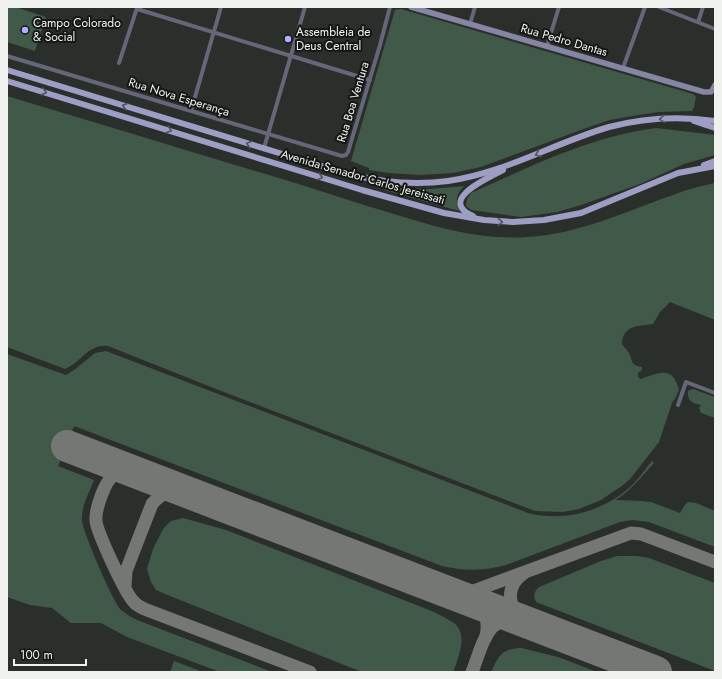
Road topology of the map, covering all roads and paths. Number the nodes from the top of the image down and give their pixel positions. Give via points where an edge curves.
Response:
1 (221, 7) edge
2 (305, 7) edge
3 (390, 7) edge
4 (411, 7) edge
5 (475, 7) edge
6 (559, 7) edge
7 (645, 7) edge
8 (659, 7) edge
9 (703, 7) edge
10 (137, 8) edge
11 (667, 8) edge
12 (698, 22) junction
13 (470, 24) junction
14 (715, 29) edge
15 (214, 32) junction
16 (547, 46) junction
17 (7, 56) edge
18 (290, 56) junction
19 (119, 63) dead end
20 (623, 68) junction
21 (7, 70) edge
22 (370, 80) junction
23 (7, 81) edge
24 (715, 85) edge
25 (191, 111) junction
26 (687, 119) junction
27 (715, 121) edge
28 (715, 128) edge
29 (268, 134) junction
30 (264, 148) junction
31 (346, 156) joint
32 (715, 161) edge
33 (511, 165) junction
34 (715, 166) edge
35 (678, 173) junction
36 (484, 220) junction
37 (715, 393) edge
38 (678, 405) dead end

1 - 15 street
2 - 18 street
3 - 22 street, Rua Boa Ventura
4 - 13 main road, Rua Pedro Dantas
5 - 13 street
6 - 16 street
7 - 20 street
8 - 11 street
9 - 12 street
10 - 15 street
10 - 19 street
11 - 12 street
12 - 14 street
13 - 16 main road, Rua Pedro Dantas
15 - 18 street
15 - 25 street
16 - 20 main road, Rua Pedro Dantas
17 - 25 street, Rua Nova Esperança
18 - 22 street
18 - 29 street
20 - 24 main road, Rua Pedro Dantas via 704,92 711,92
30 -> 21 main road, Avenida Senador Carlos Jereissati
22 - 31 street, Rua Boa Ventura
23 -> 36 main road, Avenida Senador Carlos Jereissati via 362,190 444,213
25 - 29 street, Rua Nova Esperança
26 - 27 main road, Avenida Senador Carlos Jereissati
26 - 28 main road
26 -> 33 main road, Avenida Senador Carlos Jereissati via 646,120 609,127
29 - 30 street
29 - 31 street, Rua Nova Esperança
30 - 33 main road, Avenida Senador Carlos Jereissati via 361,177 407,183 448,181
32 - 35 main road
33 - 36 main road via 469,189 462,196 464,210
34 - 35 main road, Avenida Senador Carlos Jereissati
36 -> 35 main road, Avenida Senador Carlos Jereissati via 544,220 580,213
37 - 38 street via 686,382

